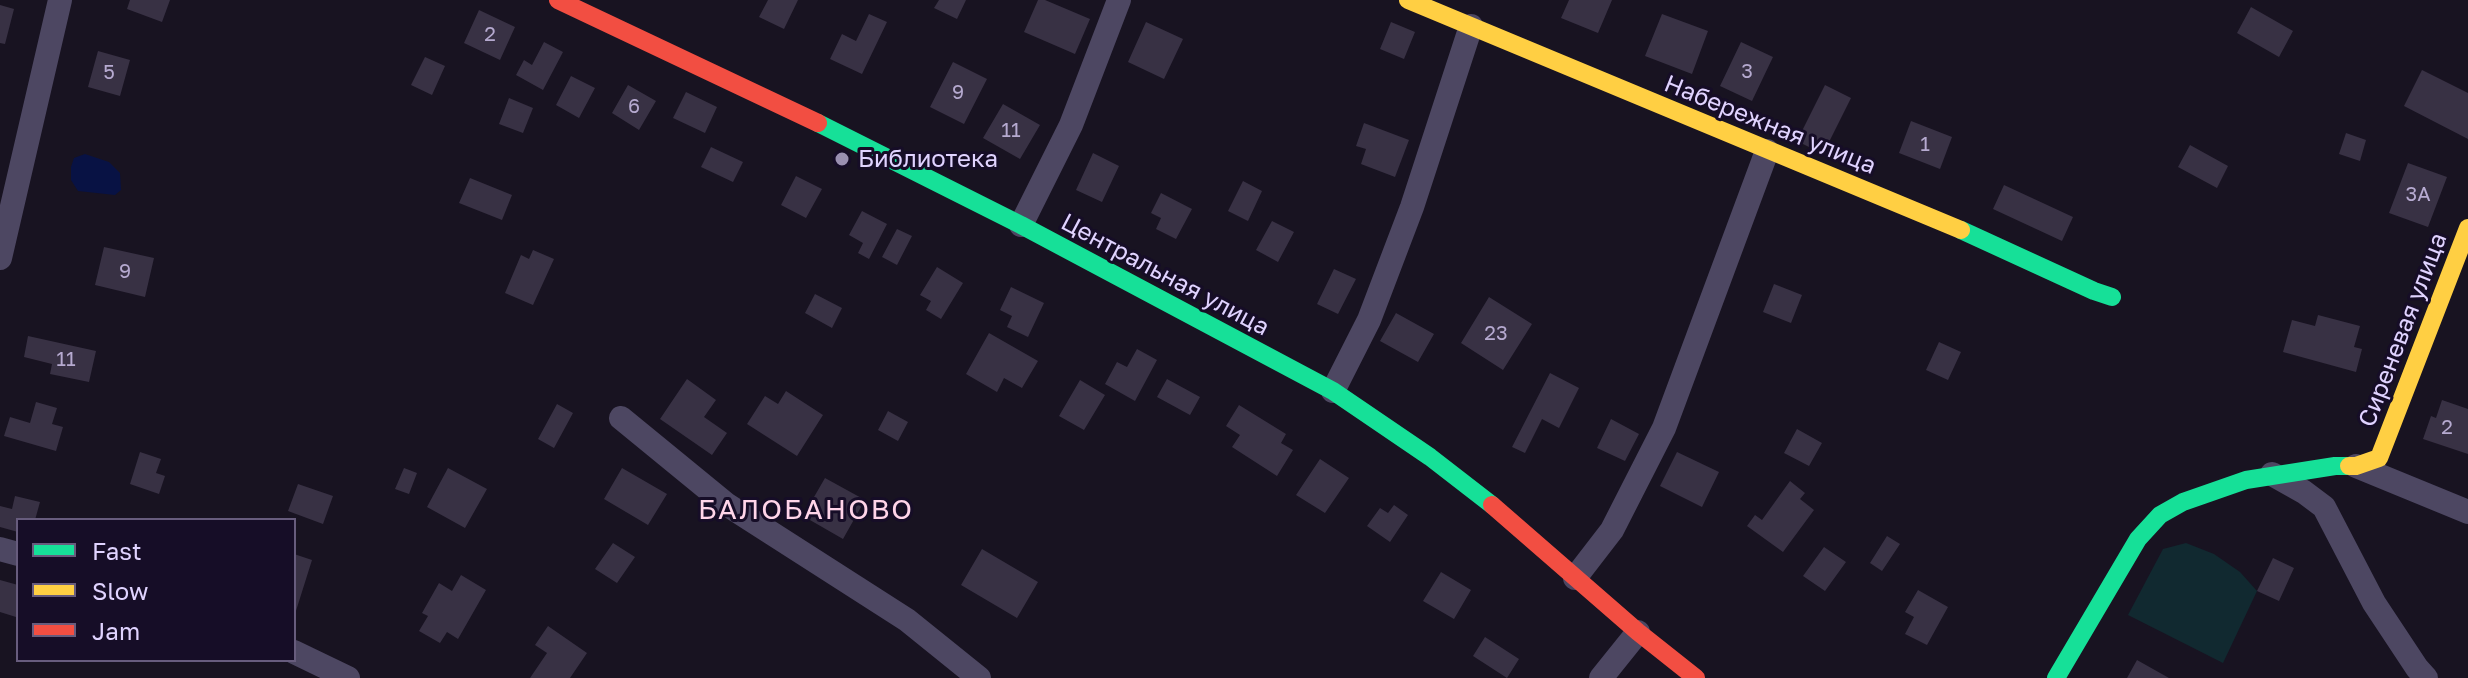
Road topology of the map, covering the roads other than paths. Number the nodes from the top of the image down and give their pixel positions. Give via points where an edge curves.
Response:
1 (60, 0) edge
2 (558, 0) edge
3 (1119, 0) edge
4 (1408, 0) edge
5 (1471, 26) junction
6 (1767, 151) junction
7 (1021, 225) junction
8 (2468, 228) edge
9 (0, 258) edge
10 (2112, 297) dead end
11 (1333, 391) junction
12 (621, 418) dead end
13 (2356, 466) junction
14 (2272, 474) junction
15 (2468, 512) edge
16 (1575, 578) junction
17 (1638, 632) junction
18 (296, 653) edge
19 (348, 678) edge
20 (979, 678) edge
21 (1601, 678) edge
22 (1696, 678) edge
23 (2056, 678) edge
24 (2426, 678) edge

1 - 9 street
2 - 7 street, Центральная улица
3 - 7 street via 1071,125
4 - 5 street, Набережная улица
5 - 6 street, Набережная улица
5 - 11 street via 1412,207 1369,320
6 - 10 street, Набережная улица
6 - 16 street via 1664,428 1612,530
7 - 11 street, Центральная улица
8 - 13 street, Сиреневая улица via 2379,458
11 - 16 street, Центральная улица via 1430,457
12 - 20 street via 726,504 907,620
13 - 14 street
13 - 15 street
14 - 23 street via 2183,502 2160,515 2116,573
14 - 24 street via 2324,507 2374,603
16 - 17 street, Центральная улица
17 - 21 street
17 - 22 street, Центральная улица
18 - 19 street

